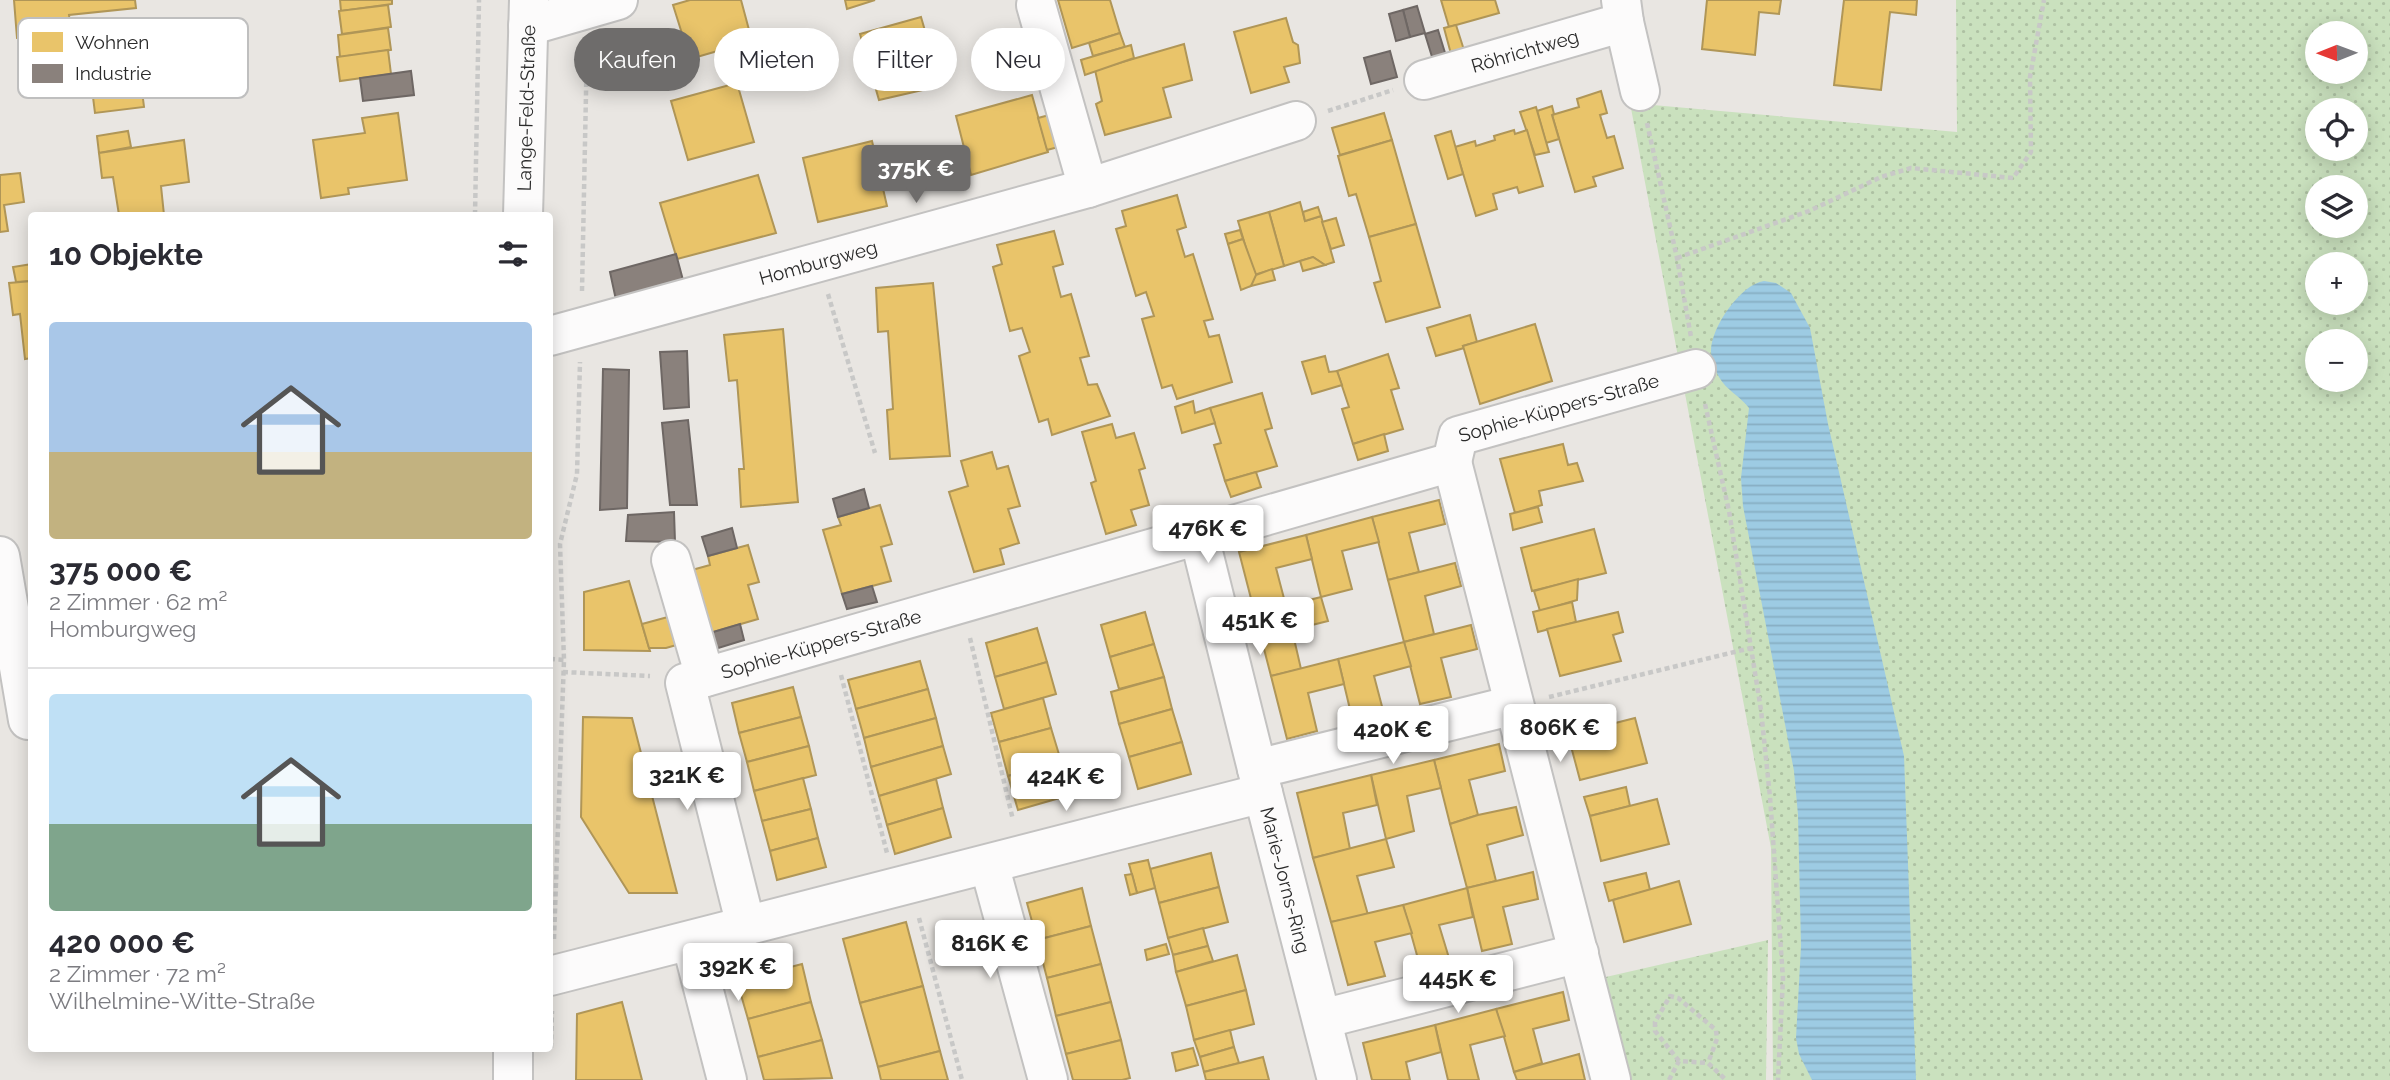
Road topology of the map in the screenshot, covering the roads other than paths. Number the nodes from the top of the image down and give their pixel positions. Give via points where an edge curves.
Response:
1 (603, 4) edge
2 (1036, 5) dead end
3 (1623, 11) edge
4 (528, 13) edge
5 (1424, 80) road end
6 (1640, 91) road end
7 (1296, 121) road end
8 (1088, 188) junction
9 (523, 212) edge
10 (565, 333) edge
11 (1696, 369) road end
12 (1452, 462) junction
13 (1199, 536) junction
14 (0, 556) edge
15 (671, 560) dead end
16 (695, 680) junction
17 (1514, 705) junction
18 (20, 725) edge
19 (1260, 781) junction
20 (1006, 859) junction
21 (746, 926) junction
22 (691, 941) junction
23 (1578, 953) junction
24 (553, 976) edge
25 (1322, 1019) junction
26 (513, 1052) edge
27 (513, 1080) edge
28 (727, 1080) edge
29 (1048, 1080) edge
30 (1337, 1080) edge
31 (1611, 1080) edge

1 - 4 street
2 - 8 street
3 - 5 street, Röhrichtweg
3 - 6 street, Röhrichtweg
4 - 9 street, Lange-Feld-Straße
7 - 8 street, Homburgweg
8 - 10 street, Homburgweg
11 - 12 street, Sophie-Küppers-Straße via 1458,436
12 - 13 street, Sophie-Küppers-Straße
12 - 17 street
13 - 16 street, Sophie-Küppers-Straße
13 - 19 street
14 - 18 street
15 - 16 street
16 - 21 street
17 - 19 street
17 - 23 street
19 - 20 street, Marie-Jorns-Ring
19 - 25 street, Marie-Jorns-Ring
20 - 21 street, Marie-Jorns-Ring
20 - 29 street
21 - 22 street, Marie-Jorns-Ring
22 - 24 street, Marie-Jorns-Ring
22 - 28 street
23 - 25 street
23 - 31 street
25 - 30 street, Marie-Jorns-Ring
26 - 27 street

